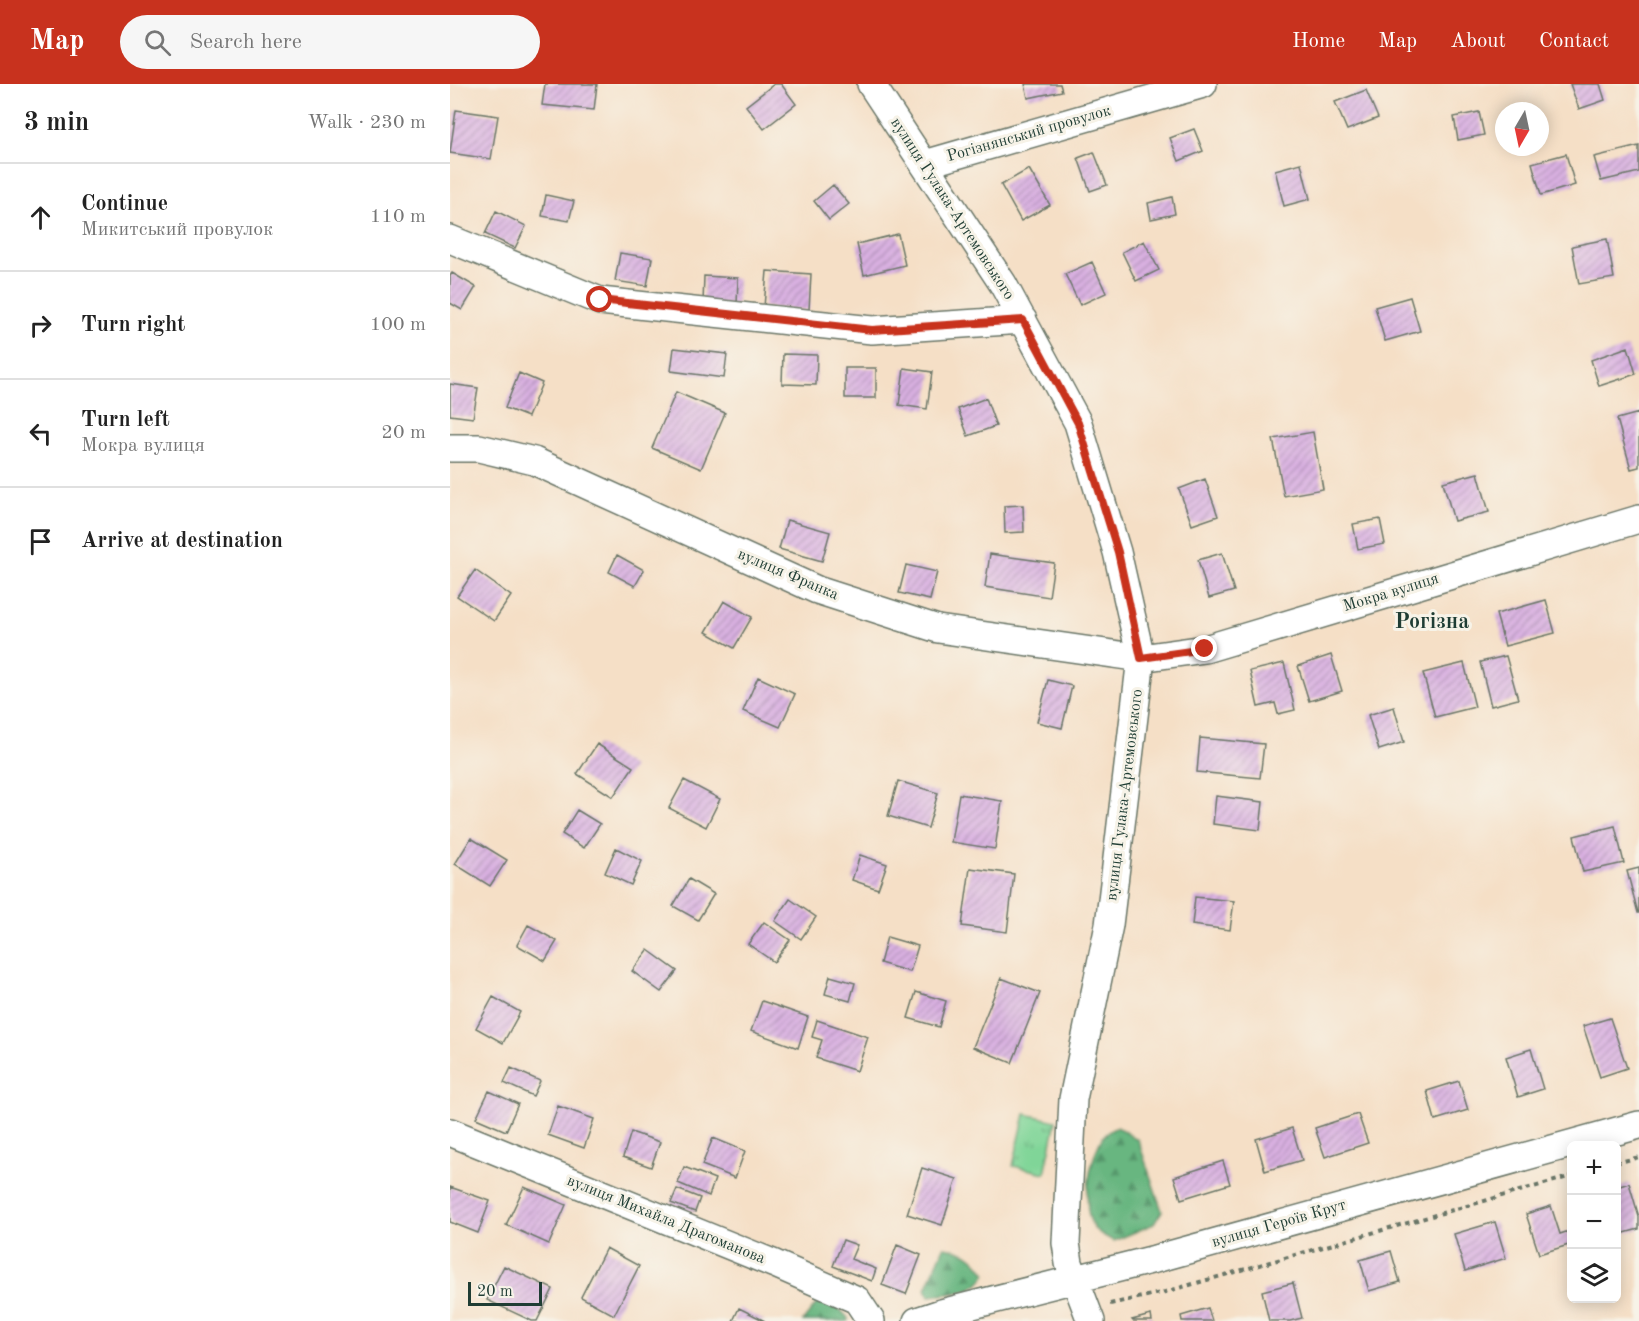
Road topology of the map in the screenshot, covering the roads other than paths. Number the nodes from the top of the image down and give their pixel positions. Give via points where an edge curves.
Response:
1 (871, 84) edge
2 (1203, 84) edge
3 (925, 164) junction
4 (450, 239) edge
5 (1023, 320) junction
6 (450, 448) edge
7 (1639, 519) edge
8 (1141, 658) junction
9 (1639, 1125) edge
10 (450, 1132) edge
11 (1076, 1279) junction
12 (1088, 1314) edge
13 (871, 1321) edge
14 (917, 1321) edge

1 - 3 street, вулиця Гулака-Артемовського
2 - 3 street, Рогізнянський провулок
3 - 5 street, вулиця Гулака-Артемовського
4 - 5 street via 600,300 872,330
5 - 8 street, вулиця Гулака-Артемовського via 1078,423 1118,552
6 - 8 street, вулиця Франка via 479,448 534,461 817,590 938,629
7 - 8 street, Мокра вулиця via 1205,649
8 - 11 street, вулиця Гулака-Артемовського via 1109,925 1073,1099 1066,1243
9 - 11 street, вулиця Героїв Крут
10 - 13 street, вулиця Михайла Драгоманова via 857,1300
11 - 12 street, вулиця Гулака-Артемовського
11 - 14 street, вулиця Героїв Крут

